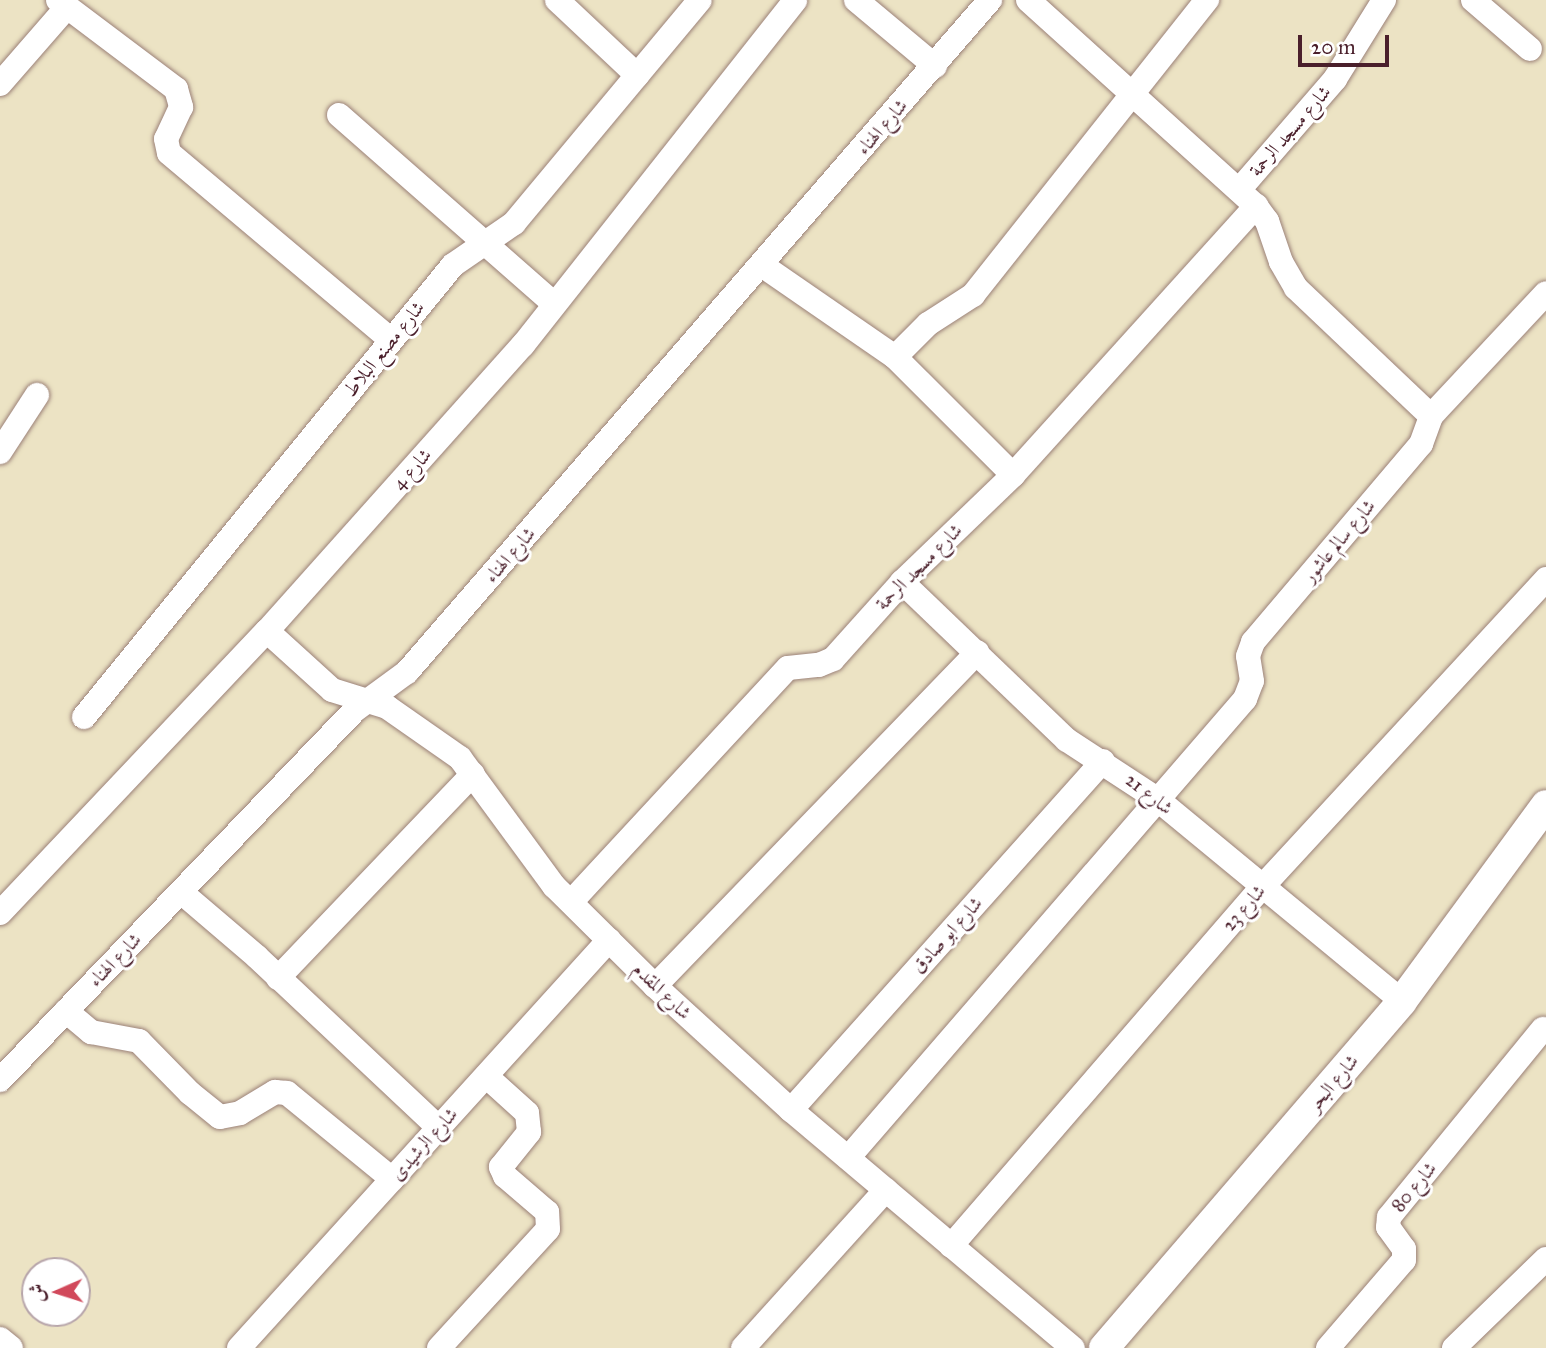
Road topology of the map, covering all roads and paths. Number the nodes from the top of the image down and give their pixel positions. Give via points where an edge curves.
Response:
1 (557, 0) edge
2 (699, 0) edge
3 (795, 0) edge
4 (856, 0) edge
5 (990, 0) edge
6 (1028, 0) edge
7 (1207, 0) edge
8 (1384, 0) edge
9 (1473, 0) edge
10 (62, 3) edge
11 (1502, 9) edge
12 (1530, 49) dead end
13 (935, 66) junction
14 (638, 75) junction
15 (0, 84) edge
16 (1135, 97) junction
17 (339, 115) dead end
18 (1247, 198) junction
19 (486, 244) junction
20 (763, 266) junction
21 (1546, 293) edge
22 (552, 302) junction
23 (391, 340) junction
24 (895, 357) junction
25 (37, 395) dead end
26 (1431, 416) junction
27 (2, 442) edge
28 (1013, 475) junction
29 (1546, 579) edge
30 (902, 582) junction
31 (267, 631) junction
32 (977, 652) junction
33 (366, 700) junction
34 (83, 716) dead end
35 (1103, 761) junction
36 (473, 774) junction
37 (1157, 799) junction
38 (1546, 805) edge
39 (1262, 887) junction
40 (181, 892) junction
41 (571, 902) junction
42 (0, 914) edge
43 (610, 940) junction
44 (278, 978) junction
45 (655, 986) junction
46 (1402, 1001) junction
47 (66, 1012) junction
48 (1543, 1029) dead end
49 (486, 1076) junction
50 (0, 1080) edge
51 (791, 1110) junction
52 (439, 1128) junction
53 (848, 1158) junction
54 (392, 1179) junction
55 (886, 1190) junction
56 (951, 1246) junction
57 (1546, 1259) edge
58 (0, 1339) edge
59 (443, 1347) edge
60 (11, 1348) edge
61 (239, 1348) edge
62 (743, 1348) edge
63 (1073, 1348) edge
64 (1104, 1348) edge
65 (1328, 1348) edge
66 (1454, 1348) edge

1 - 14 street
2 - 14 street, شارع مصنع البلاط
3 - 22 street, شارع 4
4 - 13 street
5 - 13 street, شارع الهناء
6 - 16 street
7 - 16 street
8 - 18 street, شارع مسجد الرحمة via 1335,79
9 - 11 street
10 - 15 street
10 - 23 street via 176,89 181,107 166,139 169,153
11 - 12 street
13 - 20 street, شارع الهناء
14 - 19 street, شارع مصنع البلاط via 514,223
16 - 18 street
16 - 24 street via 973,295 928,324
17 - 19 street
18 - 26 street via 1267,221 1296,288
18 - 28 street, شارع مسجد الرحمة
19 - 22 street
19 - 23 street, شارع مصنع البلاط via 460,257
20 - 24 street
20 - 33 street, شارع الهناء via 407,672
21 - 26 street, شارع سالم عاشور
22 - 31 street, شارع 4 via 523,345
23 - 34 street, شارع مصنع البلاط
24 - 28 street
25 - 27 street
26 - 37 street, شارع سالم عاشور via 1421,444 1253,642 1248,656 1252,681 1245,699
28 - 30 street, شارع مسجد الرحمة
29 - 39 street, شارع 23
30 - 32 street, شارع 21
30 - 41 street, شارع مسجد الرحمة via 833,659 819,666 788,667
31 - 33 street, شارع المقدم via 332,690
31 - 42 street, شارع 4
32 - 35 street, شارع 21 via 1067,740
32 - 45 street
33 - 36 street, شارع المقدم via 424,730
33 - 40 street, شارع الهناء
35 - 37 street, شارع 21
35 - 51 street, شارع ابو صادق
36 - 41 street, شارع المقدم via 537,866
36 - 44 street
37 - 39 street, شارع 21
37 - 53 street, شارع سالم عاشور
38 - 46 street, شارع البحر
39 - 46 street, شارع 21
39 - 56 street, شارع 23
40 - 44 street
40 - 47 street, شارع الهناء
41 - 43 street, شارع المقدم
43 - 45 street, شارع المقدم
43 - 49 street, شارع الرشيدى
44 - 52 street
45 - 51 street, شارع المقدم
46 - 64 street, شارع البحر
47 - 50 street, شارع الهناء
47 - 54 street via 90,1032 139,1041 220,1117 240,1113 275,1092 287,1094
48 - 65 street, شارع 80 via 1389,1217 1388,1227 1404,1249 1404,1260
49 - 52 street, شارع الرشيدى
49 - 59 street via 520,1105 528,1118 529,1132 502,1163 503,1172 541,1205 549,1219 543,1236
51 - 53 street, شارع المقدم
52 - 54 street, شارع الرشيدى
53 - 55 street, شارع المقدم
54 - 61 street, شارع الرشيدى
55 - 56 street, شارع المقدم
55 - 62 street
56 - 63 street, شارع المقدم
57 - 66 street
58 - 60 street

